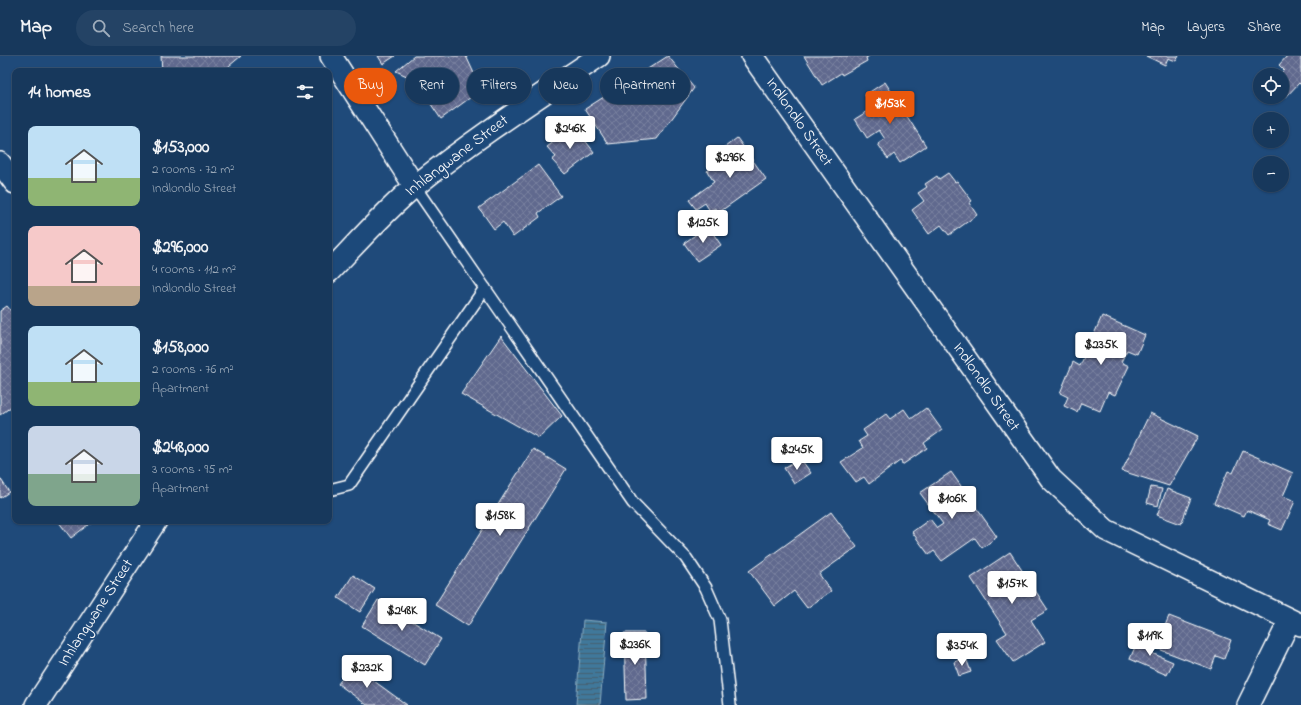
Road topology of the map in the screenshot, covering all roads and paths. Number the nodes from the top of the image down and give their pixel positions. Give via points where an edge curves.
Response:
1 (331, 56) edge
2 (599, 56) edge
3 (752, 56) edge
4 (0, 163) edge
5 (12, 180) edge
6 (415, 187) junction
7 (332, 269) edge
8 (485, 288) junction
9 (332, 489) edge
10 (154, 524) edge
11 (1295, 622) edge
12 (36, 705) edge
13 (730, 705) edge
14 (1248, 705) edge

1 - 6 street
2 - 6 street, Inhlangwane Street via 494,127
3 - 11 street, Indlondlo Street via 1051,479 1106,530
4 - 5 street
6 - 7 street, Inhlangwane Street via 374,223
6 - 8 lane
8 - 9 lane via 349,485
8 - 13 lane via 633,503 686,558 706,588 720,620
10 - 12 street, Inhlangwane Street
11 - 14 street

